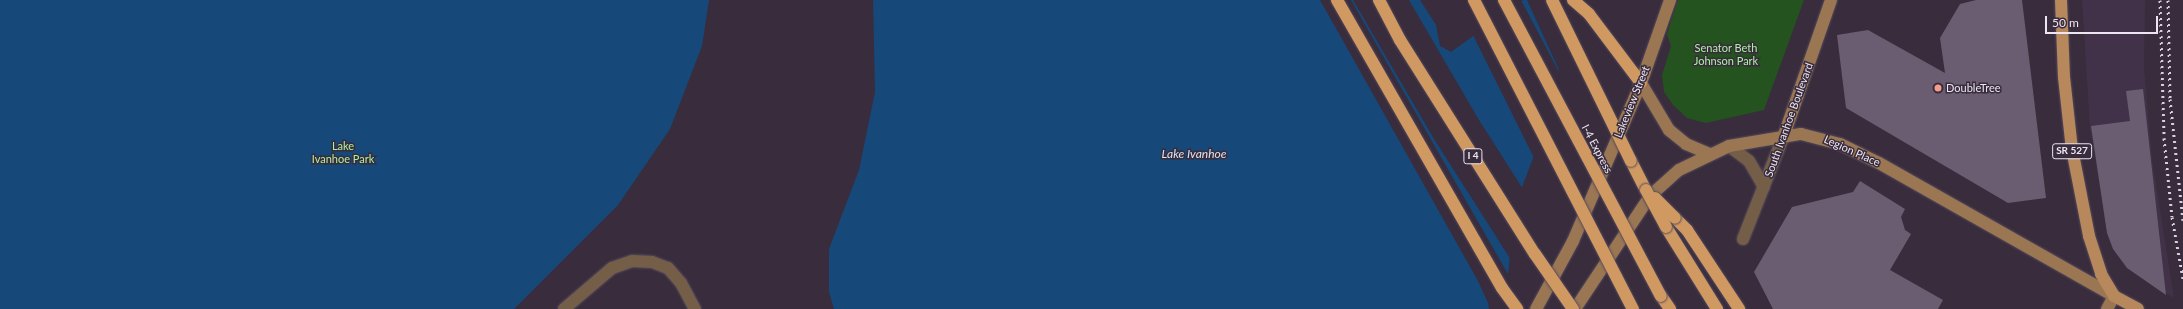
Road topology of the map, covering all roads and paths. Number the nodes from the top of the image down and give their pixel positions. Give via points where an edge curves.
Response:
1 (1337, 0) edge
2 (1379, 0) edge
3 (1474, 0) edge
4 (1504, 0) edge
5 (1552, 0) edge
6 (1573, 0) edge
7 (1670, 0) edge
8 (1831, 0) edge
9 (2061, 0) edge
10 (1641, 83) junction
11 (1784, 135) junction
12 (1730, 146) junction
13 (1709, 154) junction
14 (1764, 187) junction
15 (1646, 190) junction
16 (1743, 239) dead end
17 (2114, 296) junction
18 (1576, 306) edge
19 (564, 309) edge
20 (695, 309) edge
21 (1517, 309) edge
22 (1536, 309) edge
23 (1634, 309) edge
24 (1670, 309) edge
25 (1716, 309) edge
26 (1739, 309) edge
27 (2108, 309) edge
28 (2138, 309) edge

1 - 21 highway via 1502,288
2 - 18 highway, I 4, bridge via 1400,40 1514,221
3 - 23 highway, bridge
4 - 24 highway, I-4 Express, bridge
5 - 15 highway, bridge
6 - 10 highway via 1589,14
7 - 10 street, Lakeview Street
8 - 11 street, South Ivanhoe Boulevard
9 - 17 main road, SR 527 via 2064,77 2072,150 2094,255 2101,274
10 - 13 street via 1669,130 1686,144
10 - 22 street, Lakeview Street via 1573,241
11 - 12 street, Legion Place
11 - 14 street, South Ivanhoe Boulevard
11 - 17 street, Legion Place via 1801,134 1840,144 1879,163
12 - 13 street, Legion Place
12 - 14 street via 1746,158
13 - 18 street, Legion Place via 1679,170 1650,196
14 - 16 street, South Ivanhoe Boulevard
15 - 25 highway, bridge
15 - 26 highway, bridge via 1695,242
17 - 27 street
17 - 28 main road
19 - 20 street via 612,268 632,261 652,262 668,268 682,283

